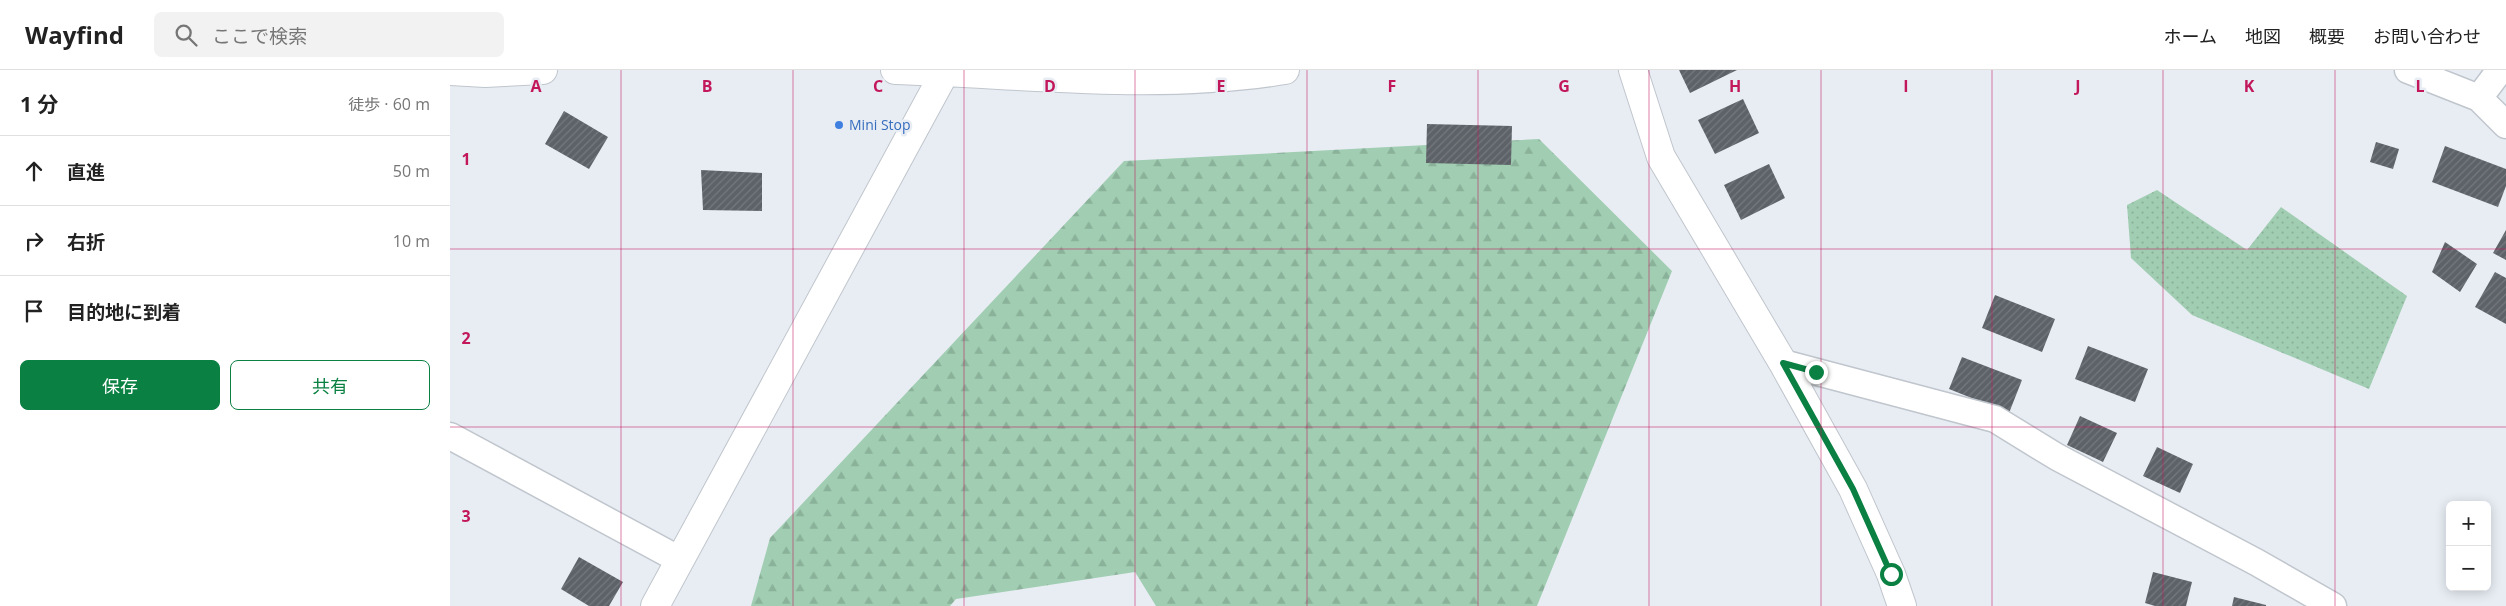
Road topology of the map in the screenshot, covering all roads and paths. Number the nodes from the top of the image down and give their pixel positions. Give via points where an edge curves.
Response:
1 (543, 70) edge
2 (895, 70) edge
3 (1285, 70) edge
4 (1633, 70) edge
5 (2408, 70) edge
6 (2500, 70) edge
7 (450, 71) edge
8 (946, 71) edge
9 (2479, 98) junction
10 (2506, 125) edge
11 (1783, 363) junction
12 (450, 436) edge
13 (680, 560) junction
14 (655, 606) edge
15 (1902, 606) edge
16 (2334, 606) edge

1 - 7 street
2 - 8 street
3 - 8 street via 1235,78 1153,82
4 - 11 street via 1661,157
5 - 9 street
6 - 9 street
8 - 13 street
9 - 10 street
11 - 15 street via 1853,489
11 - 16 street via 1995,419 2057,457
12 - 13 street
13 - 14 street

